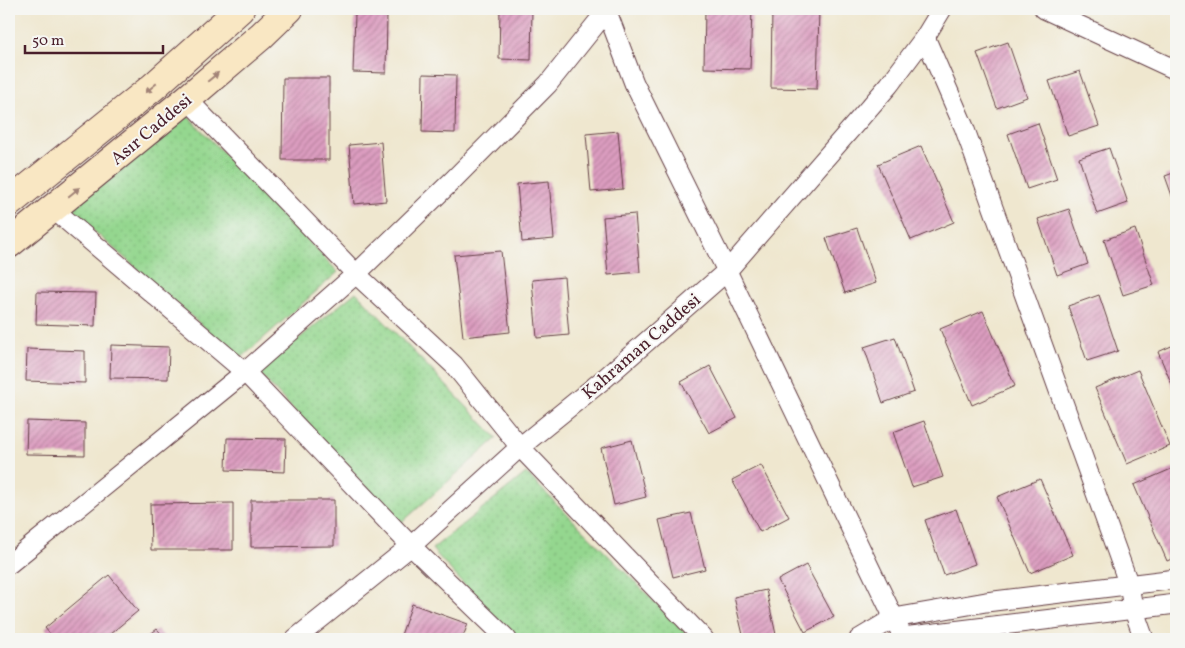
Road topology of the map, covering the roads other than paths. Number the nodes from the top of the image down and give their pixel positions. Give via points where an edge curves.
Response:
1 (240, 9) edge
2 (289, 9) edge
3 (942, 9) edge
4 (1044, 9) edge
5 (606, 10) edge
6 (925, 37) junction
7 (1176, 70) edge
8 (187, 99) junction
9 (9, 203) edge
10 (54, 209) junction
11 (9, 244) edge
12 (727, 271) junction
13 (356, 274) junction
14 (245, 372) junction
15 (520, 447) junction
16 (411, 546) junction
17 (9, 564) edge
18 (1176, 579) edge
19 (1129, 585) junction
20 (1176, 604) edge
21 (1133, 608) junction
22 (894, 618) junction
23 (902, 638) edge
24 (294, 639) edge
25 (507, 639) edge
26 (704, 639) edge
27 (859, 639) edge
28 (1144, 639) edge

1 -> 9 street, Asır Caddesi via 153,87
8 -> 2 street, Asır Caddesi
3 - 6 street, Kahraman Caddesi
4 - 7 street
5 - 12 street via 634,83
5 - 13 street via 548,84
6 - 12 street, Kahraman Caddesi via 889,85
6 - 19 street via 964,127
10 -> 8 street, Asır Caddesi
8 - 13 street
10 - 11 street, Asır Caddesi
10 - 14 street
12 - 15 street, Kahraman Caddesi via 604,379
12 - 22 street
13 - 14 street
13 - 15 street via 454,365
14 - 16 street
14 - 17 street
15 - 16 street, Kahraman Caddesi
15 - 26 street
16 - 24 street, Kahraman Caddesi
16 - 25 street
18 - 19 street
19 - 21 street
19 - 22 street via 986,602
20 - 21 street
21 - 23 street
21 - 28 street
22 - 23 street
22 - 27 street

